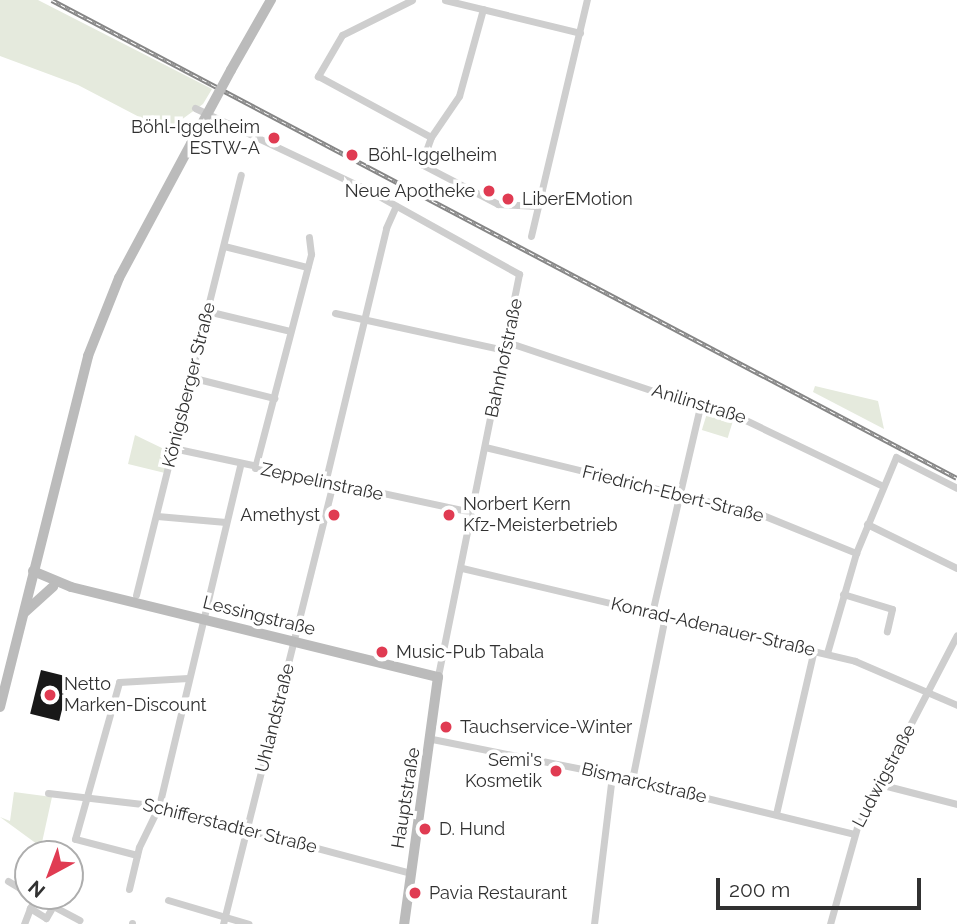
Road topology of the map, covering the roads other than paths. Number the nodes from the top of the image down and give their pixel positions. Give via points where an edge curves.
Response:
1 (271, 0) edge
2 (412, 0) edge
3 (445, 0) edge
4 (587, 0) edge
5 (483, 9) junction
6 (580, 33) junction
7 (195, 108) dead end
8 (431, 137) junction
9 (242, 174) dead end
10 (538, 205) junction
11 (396, 206) junction
12 (531, 236) dead end
13 (309, 237) dead end
14 (224, 246) junction
15 (307, 267) junction
16 (207, 311) junction
17 (335, 313) dead end
18 (364, 320) junction
19 (290, 331) junction
20 (506, 346) junction
21 (190, 377) junction
22 (274, 398) junction
23 (701, 402) junction
24 (485, 447) junction
25 (173, 449) junction
26 (240, 465) junction
27 (255, 468) junction
28 (329, 484) junction
29 (883, 486) junction
30 (957, 488) edge
31 (682, 495) junction
32 (472, 512) junction
33 (157, 516) junction
34 (226, 522) junction
35 (867, 524) junction
36 (856, 553) junction
37 (462, 568) junction
38 (957, 568) edge
39 (33, 573) junction
40 (53, 587) junction
41 (71, 587) junction
42 (843, 594) junction
43 (136, 595) dead end
44 (652, 613) junction
45 (23, 615) junction
46 (665, 616) junction
47 (204, 619) junction
48 (887, 631) dead end
49 (957, 635) edge
50 (295, 641) junction
51 (814, 650) junction
52 (827, 653) junction
53 (438, 677) junction
54 (188, 678) junction
55 (929, 691) junction
56 (957, 705) edge
57 (0, 707) edge
58 (432, 739) junction
59 (612, 775) junction
60 (632, 780) junction
61 (879, 785) junction
62 (48, 793) dead end
63 (90, 797) junction
64 (957, 804) edge
65 (159, 806) junction
66 (776, 814) junction
67 (247, 830) junction
68 (854, 834) junction
69 (136, 855) junction
70 (410, 873) junction
71 (8, 881) dead end
72 (14, 885) edge
73 (129, 888) dead end
74 (167, 900) dead end
75 (33, 910) edge
76 (51, 910) edge
77 (60, 910) edge
78 (226, 915) junction
79 (79, 920) dead end
80 (223, 924) edge
81 (249, 924) edge
82 (404, 924) edge
83 (594, 924) edge
84 (830, 924) edge

1 - 39 main road, bridge via 123,269 95,334
2 - 8 street via 342,34 318,78
3 - 5 street
4 - 6 street
5 - 6 street
5 - 8 street via 458,96
6 - 10 street
7 - 11 street, Bahnhofstraße
8 - 10 street via 421,163 498,204
9 - 14 street, Königsberger Straße
10 - 12 street
11 - 18 street, Uhlandstraße via 386,228
11 - 20 street, Bahnhofstraße via 516,270 520,284
13 - 15 street
14 - 15 street
14 - 16 street, Königsberger Straße
15 - 19 street
16 - 19 street
16 - 21 street, Königsberger Straße
17 - 18 street, Anilinstraße
18 - 20 street, Anilinstraße
18 - 28 street, Uhlandstraße
19 - 22 street
20 - 23 street, Anilinstraße via 680,400
20 - 24 street, Bahnhofstraße
21 - 22 street
21 - 25 street, Königsberger Straße
22 - 27 street
23 - 29 street, Anilinstraße via 764,426
23 - 31 street
24 - 31 street, Friedrich-Ebert-Straße
24 - 32 street, Bahnhofstraße
25 - 26 street, Zeppelinstraße
25 - 33 street, Königsberger Straße
26 - 27 street, Zeppelinstraße
26 - 34 street
27 - 28 street, Zeppelinstraße
28 - 32 street, Zeppelinstraße
28 - 50 street, Uhlandstraße
29 - 30 street via 896,457
29 - 35 street
31 - 36 street, Friedrich-Ebert-Straße via 767,517
31 - 44 street
32 - 37 street, Bahnhofstraße
33 - 34 street
33 - 43 street, Königsberger Straße
34 - 47 street
35 - 36 street
35 - 38 street
36 - 42 street
37 - 44 street, Konrad-Adenauer-Straße
37 - 53 street, Bahnhofstraße
39 - 40 main road, Lessingstraße
39 - 41 main road, Lessingstraße
39 - 45 main road
40 - 41 main road, Lessingstraße
40 - 45 main road
41 - 47 main road, Lessingstraße
42 - 48 street via 891,609
42 - 52 street
44 - 46 street, Konrad-Adenauer-Straße
45 - 57 main road
46 - 51 street, Konrad-Adenauer-Straße
46 - 60 street
47 - 50 main road, Lessingstraße
47 - 54 street
49 - 55 street, Ludwigstraße
50 - 53 main road, Lessingstraße
50 - 67 street, Uhlandstraße
51 - 52 street, Konrad-Adenauer-Straße
51 - 66 street
52 - 55 street, Konrad-Adenauer-Straße
53 - 58 main road, Hauptstraße
54 - 63 street via 119,682
54 - 65 street
55 - 56 street, Konrad-Adenauer-Straße
55 - 61 street, Ludwigstraße
58 - 59 street, Bismarckstraße
58 - 70 main road, Hauptstraße
59 - 60 street, Bismarckstraße
59 - 83 street
60 - 66 street, Bismarckstraße
61 - 64 street
61 - 68 street, Ludwigstraße
62 - 63 street, Schifferstadter Straße
63 - 65 street, Schifferstadter Straße
63 - 69 street via 75,839
65 - 67 street, Schifferstadter Straße
65 - 69 street
66 - 68 street, Bismarckstraße
67 - 70 street, Schifferstadter Straße
67 - 78 street, Uhlandstraße
68 - 84 street, Ludwigstraße
69 - 73 street
70 - 82 main road, Hauptstraße
71 - 72 street
74 - 78 street
75 - 76 street via 46,918
77 - 79 street
78 - 80 street, Uhlandstraße
78 - 81 street

